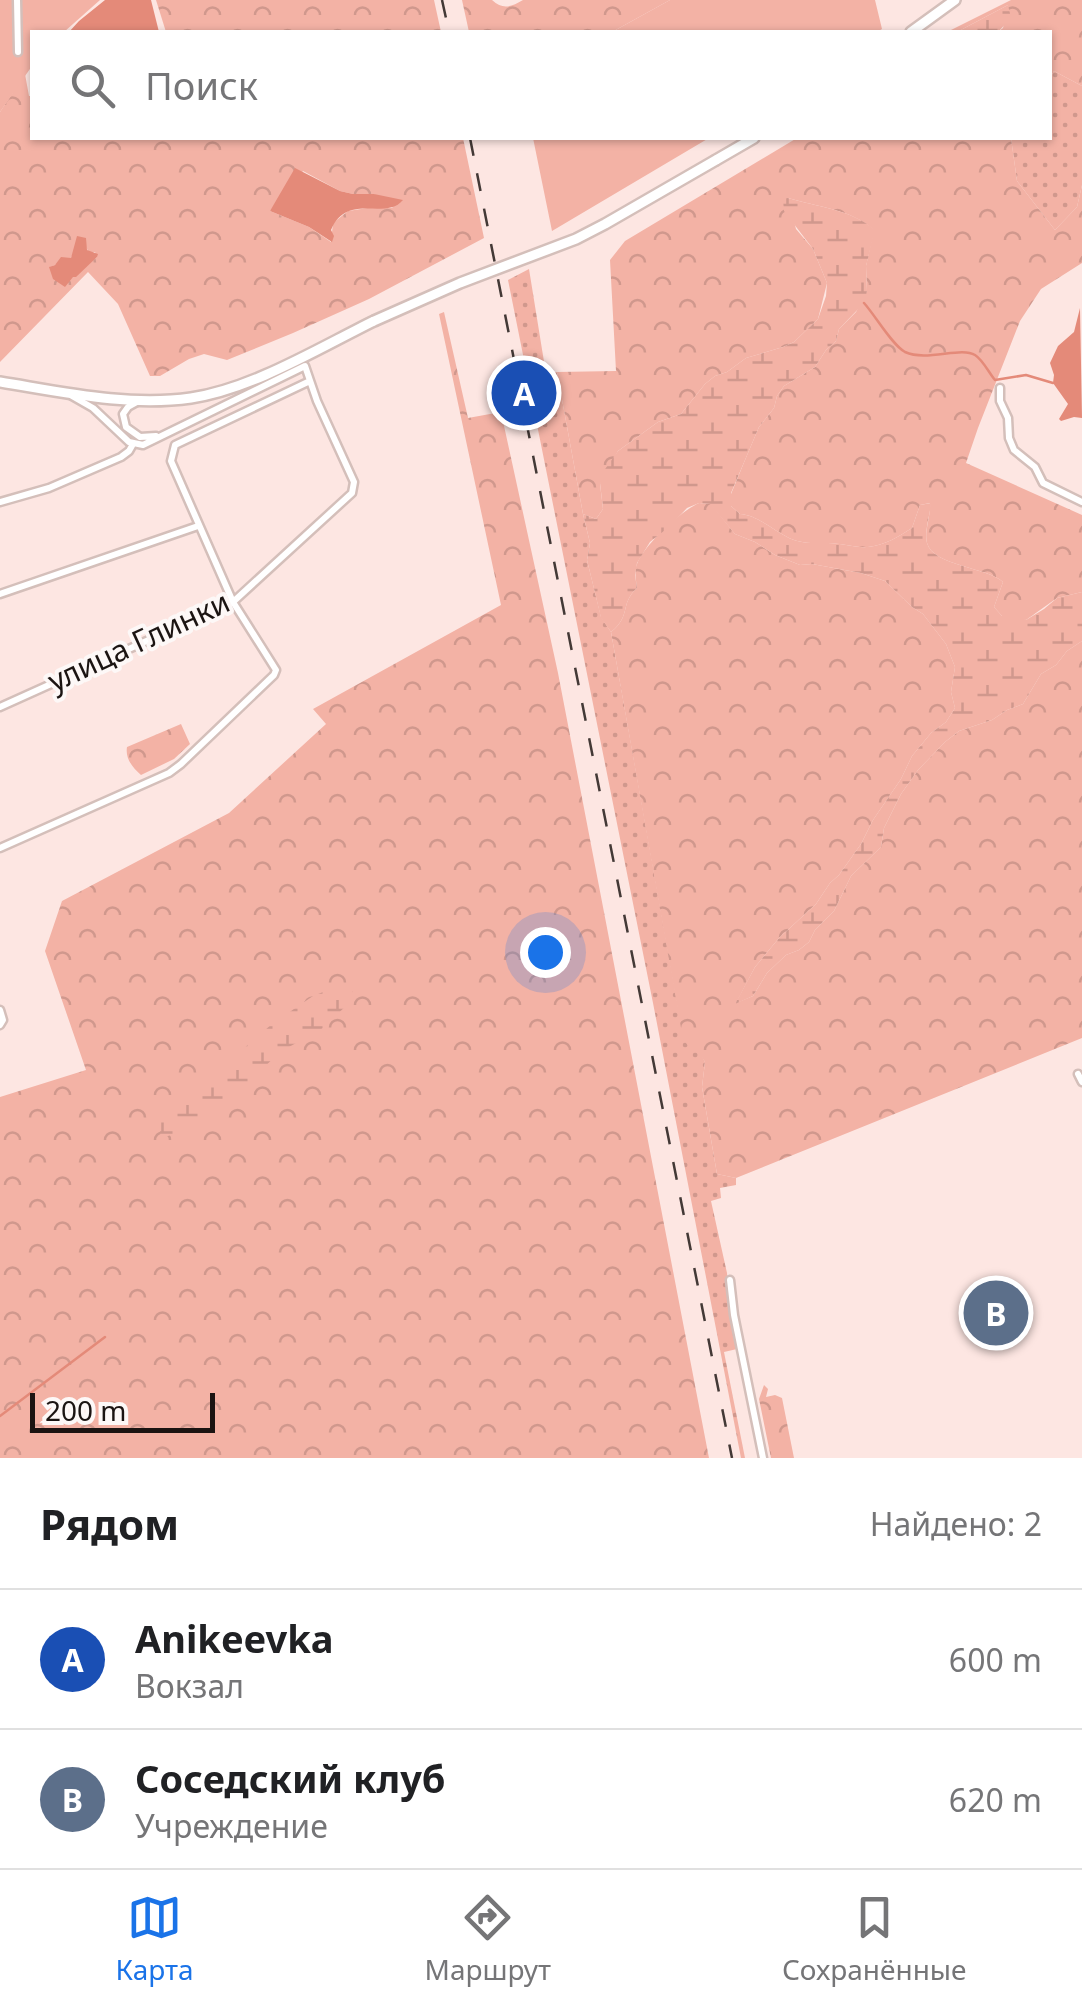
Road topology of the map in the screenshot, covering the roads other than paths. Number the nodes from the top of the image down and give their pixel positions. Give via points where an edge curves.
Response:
1 (16, 0) edge
2 (955, 0) edge
3 (913, 30) edge
4 (18, 52) dead end
5 (751, 140) edge
6 (310, 381) junction
7 (0, 382) edge
8 (1000, 388) dead end
9 (50, 390) junction
10 (147, 400) junction
11 (167, 434) junction
12 (133, 444) junction
13 (0, 502) edge
14 (1082, 502) edge
15 (198, 526) junction
16 (0, 594) edge
17 (234, 602) junction
18 (0, 708) edge
19 (0, 848) edge
20 (0, 1010) edge
21 (0, 1026) edge
22 (730, 1280) dead end
23 (763, 1458) edge

1 - 4 street
2 - 3 street
5 - 10 street, bridge via 576,239 460,283 236,386 194,398
6 - 11 street via 305,366
6 - 15 street via 175,445 170,461
6 - 17 street, улица Глинки via 354,482 352,493
7 - 9 street
8 - 14 street via 1014,450 1043,483
9 - 10 street
9 - 12 street via 84,402
10 - 11 street via 124,411 126,427 140,437
11 - 12 street
12 - 13 street via 120,458
15 - 16 street
15 - 17 street
17 - 18 street, улица Глинки
17 - 19 street via 274,676 169,773
20 - 21 street
22 - 23 street

